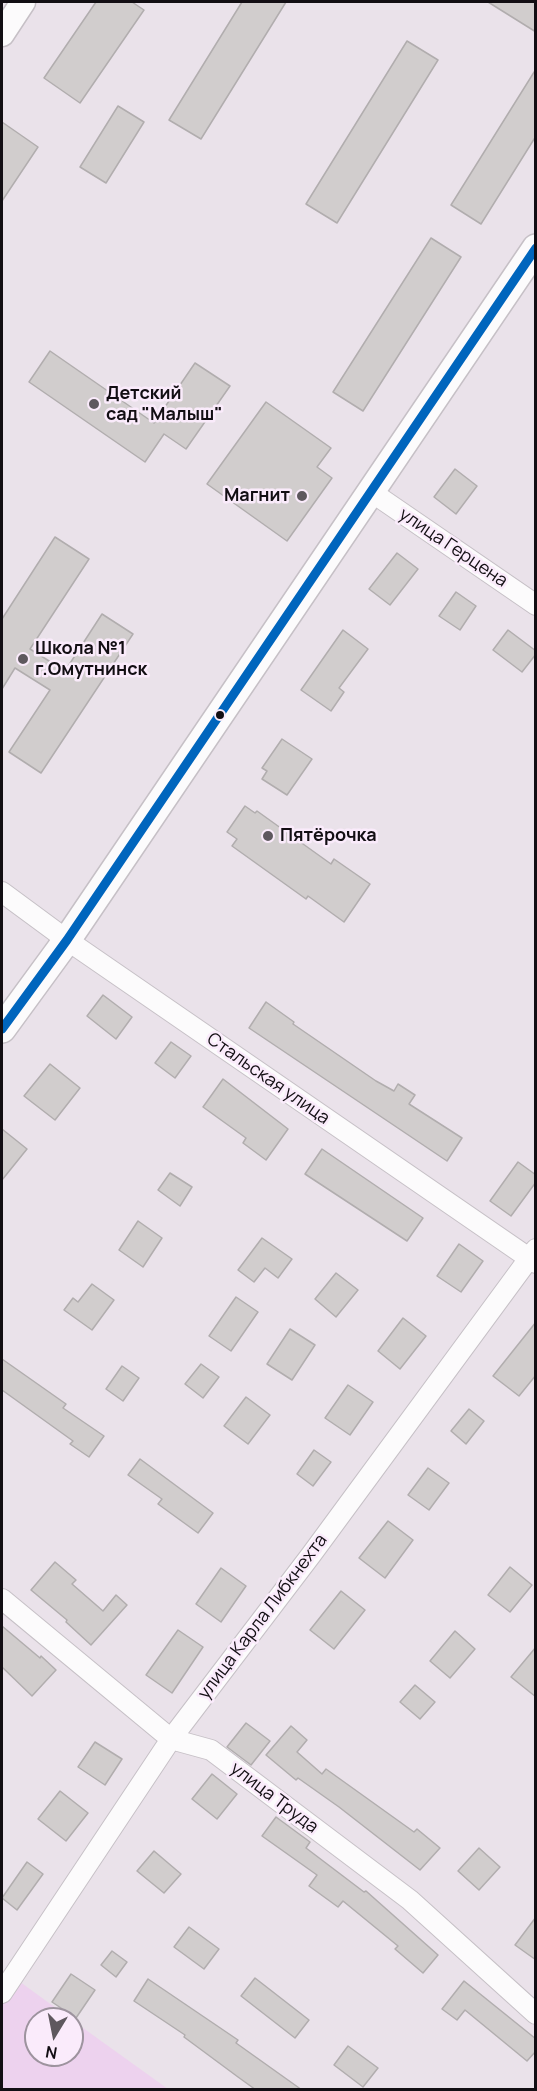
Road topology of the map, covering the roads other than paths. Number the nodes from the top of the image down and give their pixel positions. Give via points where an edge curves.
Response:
1 (23, 2) edge
2 (2, 34) edge
3 (536, 248) edge
4 (370, 491) junction
5 (536, 605) edge
6 (2, 892) edge
7 (67, 940) junction
8 (2, 1029) edge
9 (533, 1257) edge
10 (2, 1599) edge
11 (171, 1739) junction
12 (2, 1993) edge
13 (536, 2014) edge

1 - 2 street
3 - 4 main road
4 - 5 street, улица Герцена
4 - 7 main road
6 - 7 street, Стальская улица
7 - 8 main road
7 - 9 street, Стальская улица
9 - 11 street, улица Карла Либкнехта
10 - 11 street, улица Труда
11 - 12 street, улица Карла Либкнехта
11 - 13 street, улица Труда via 211,1750 381,1878

